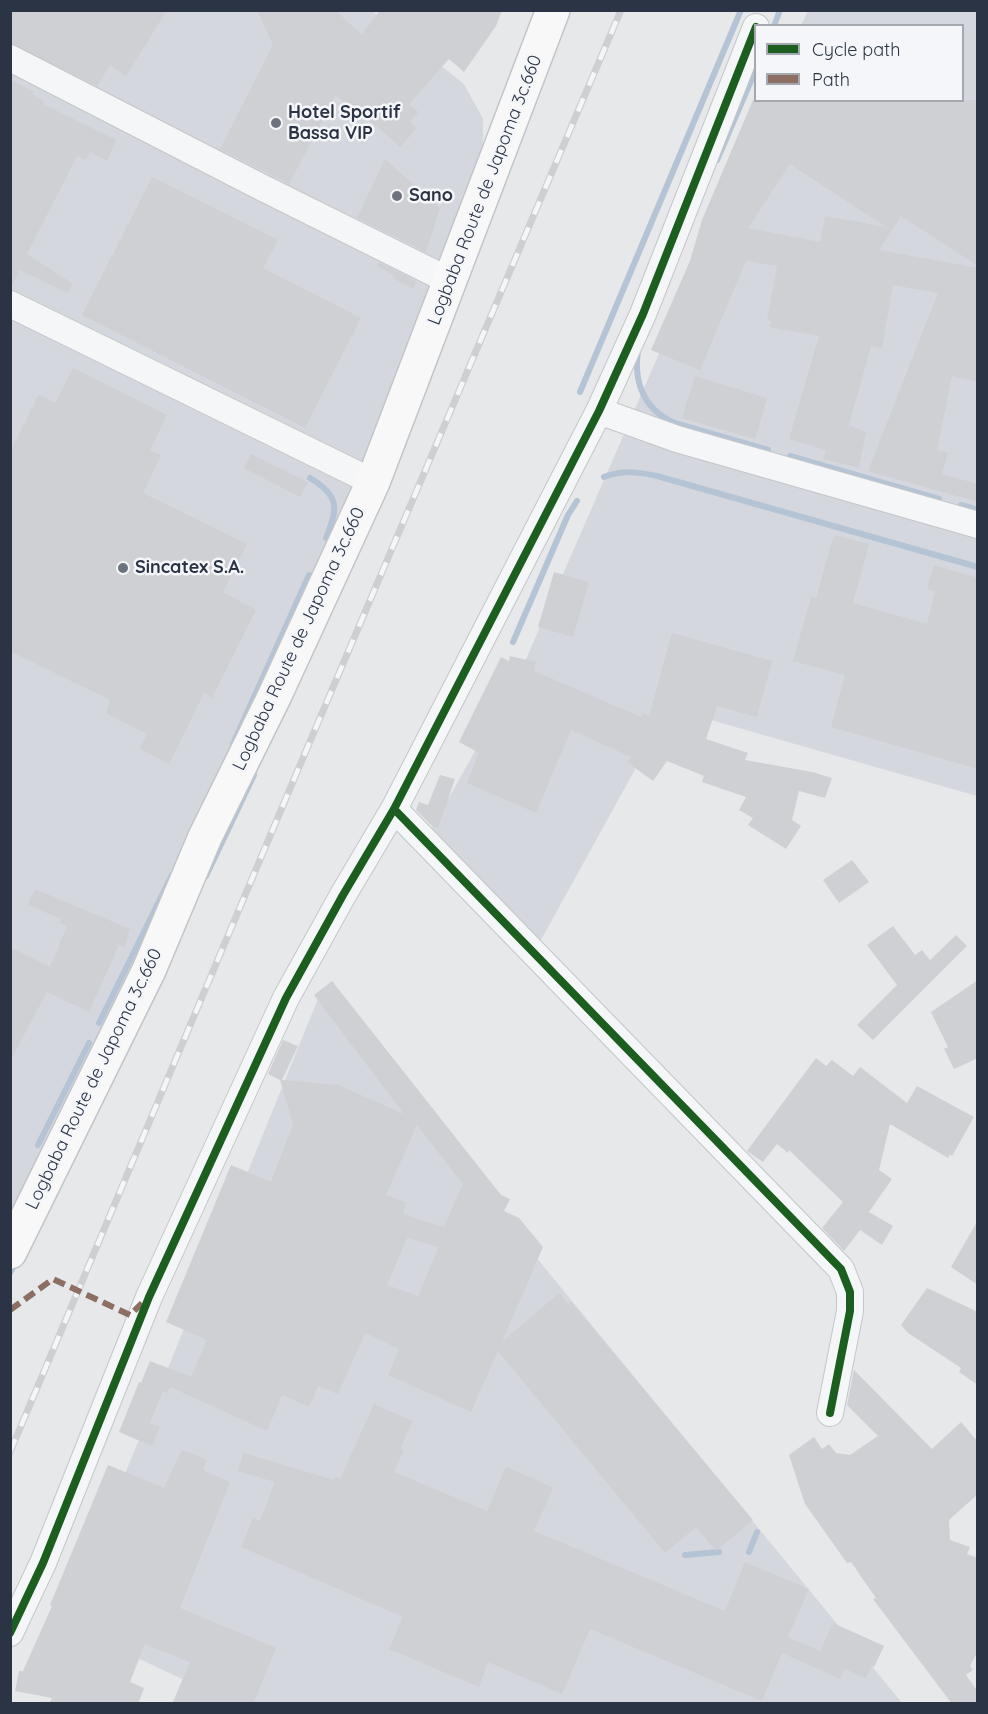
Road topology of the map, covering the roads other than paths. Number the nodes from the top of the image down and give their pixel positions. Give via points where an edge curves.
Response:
1 (553, 10) edge
2 (754, 31) edge
3 (10, 58) edge
4 (450, 281) junction
5 (10, 304) edge
6 (599, 411) junction
7 (372, 482) junction
8 (978, 525) edge
9 (394, 809) junction
10 (10, 1252) edge
11 (830, 1413) dead end
12 (10, 1633) edge

1 - 4 main road, Logbaba Route de Japoma 3c.660
2 - 6 street via 643,314
3 - 4 street
4 - 7 main road, Logbaba Route de Japoma 3c.660
5 - 7 street
6 - 8 street via 677,439
6 - 9 street
7 - 10 main road, Logbaba Route de Japoma 3c.660 via 205,837 149,970
9 - 11 street via 841,1269 850,1292 850,1311
9 - 12 street via 286,998 149,1296 43,1563

